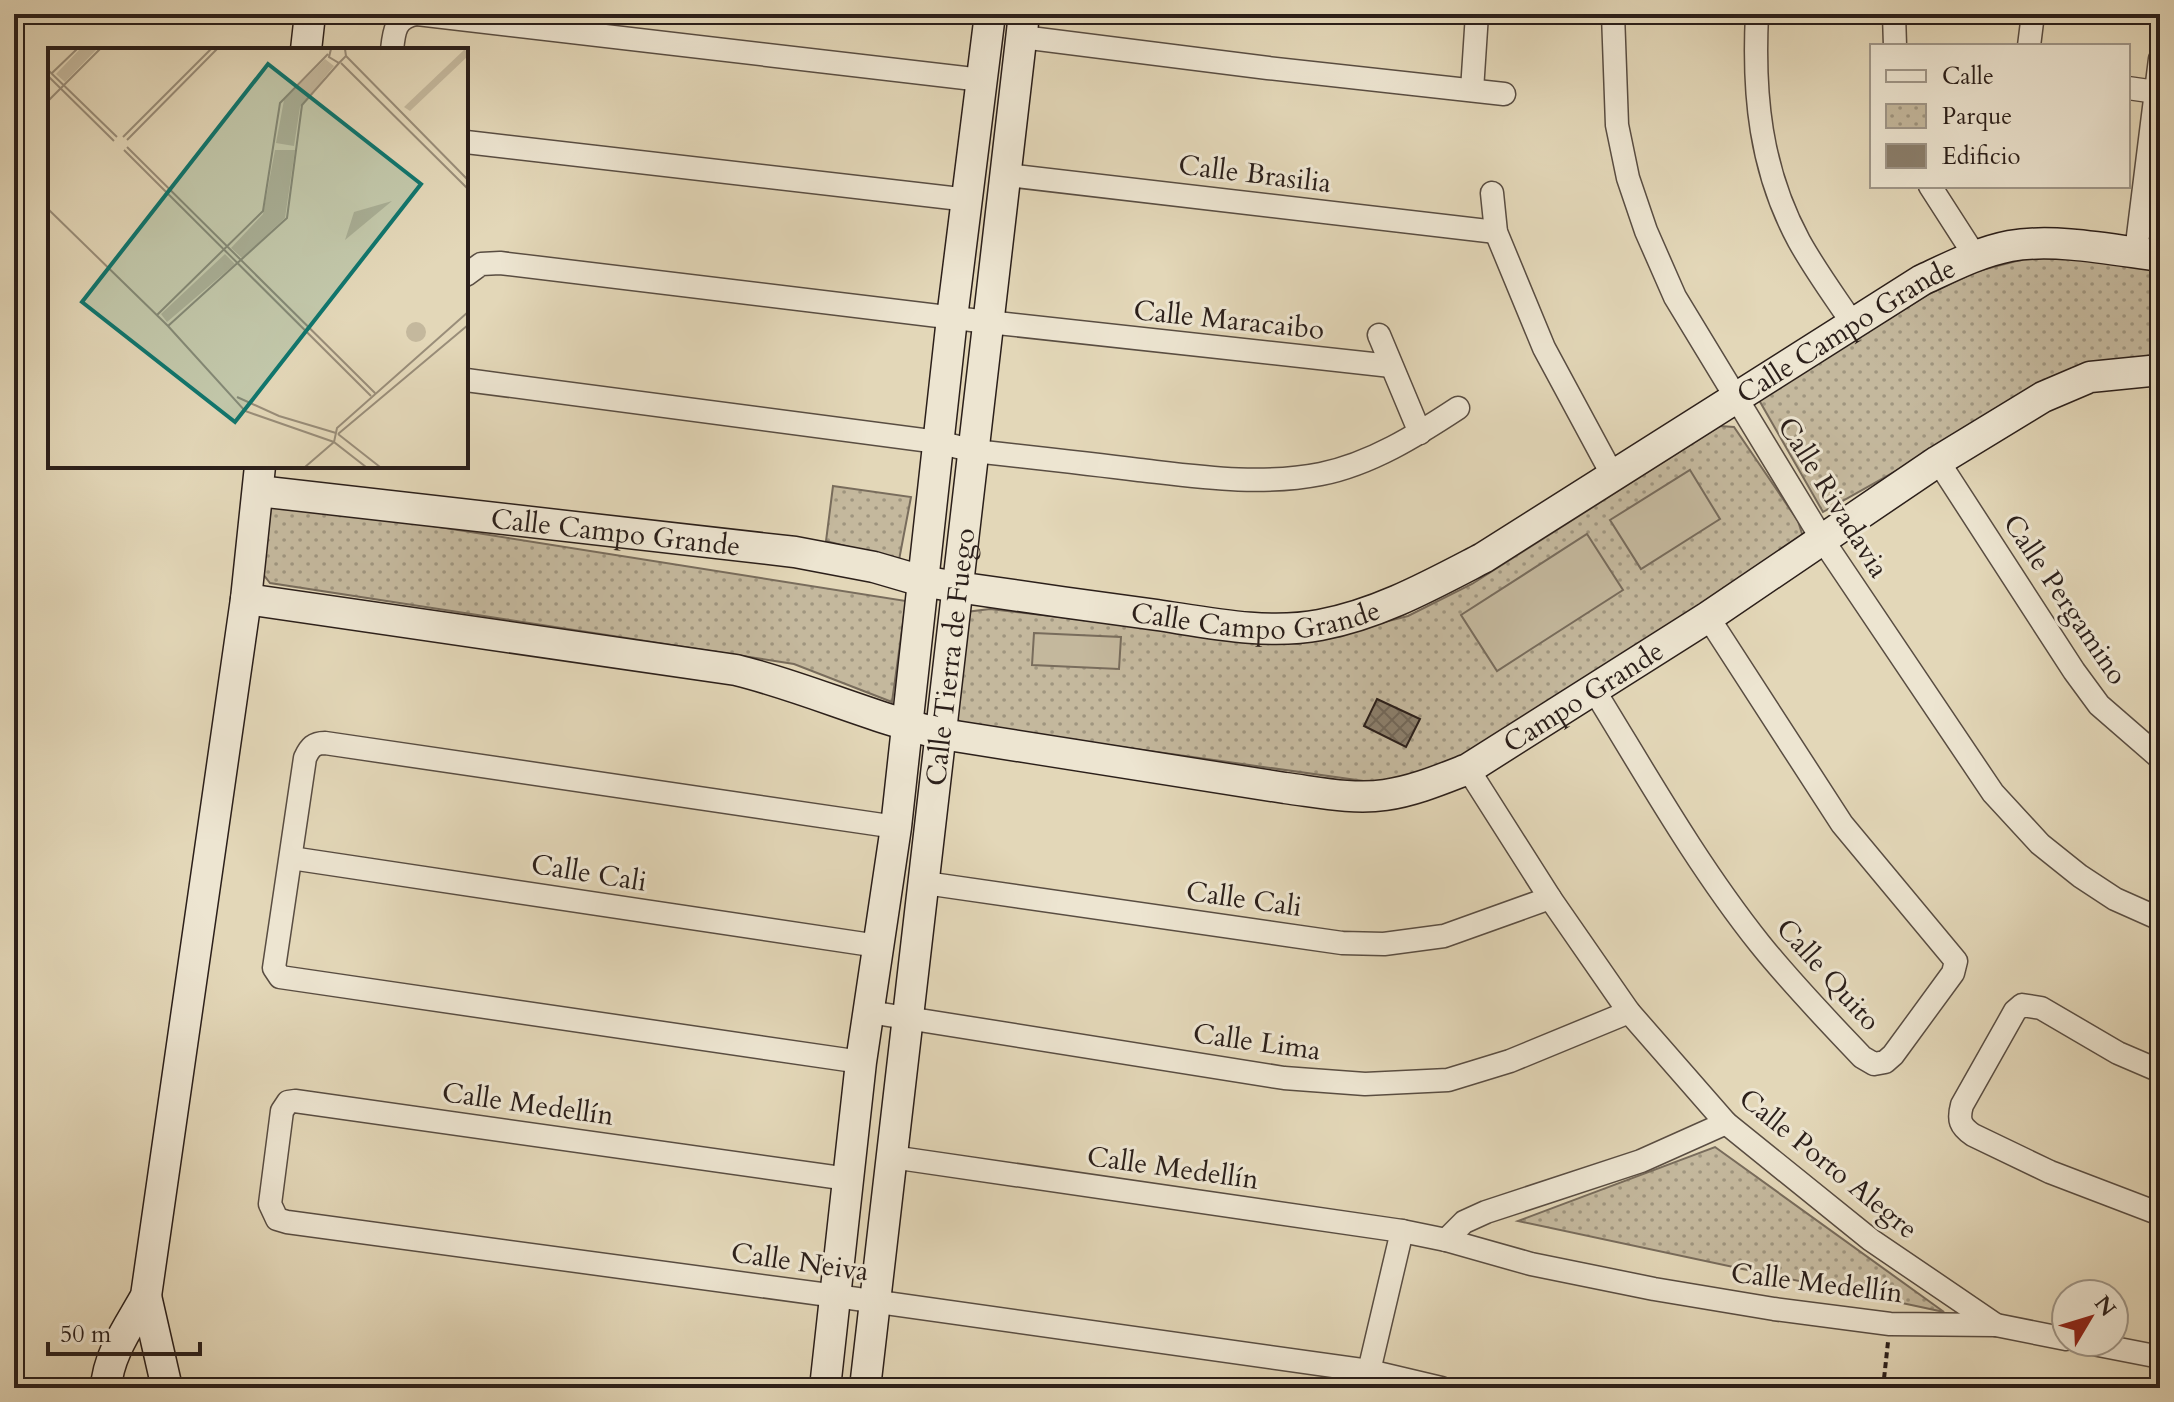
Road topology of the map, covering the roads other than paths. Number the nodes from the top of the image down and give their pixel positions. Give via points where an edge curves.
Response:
1 (310, 14) edge
2 (416, 14) edge
3 (990, 14) edge
4 (1477, 14) edge
5 (1613, 14) edge
6 (1757, 14) edge
7 (1894, 14) edge
8 (2033, 14) edge
9 (1023, 25) edge
10 (1895, 44) edge
11 (2029, 44) edge
12 (306, 48) edge
13 (392, 48) edge
14 (2160, 59) edge
15 (982, 80) junction
16 (2130, 88) edge
17 (1472, 90) junction
18 (2156, 92) junction
19 (1504, 94) dead end
20 (468, 142) edge
21 (1007, 175) junction
22 (1931, 188) edge
23 (1492, 193) dead end
24 (969, 200) junction
25 (1496, 232) junction
26 (2148, 254) edge
27 (1975, 256) junction
28 (468, 274) edge
29 (952, 318) junction
30 (988, 322) junction
31 (1853, 324) junction
32 (1379, 335) dead end
33 (1391, 366) junction
34 (2160, 370) edge
35 (468, 380) edge
36 (1737, 397) junction
37 (1458, 408) dead end
38 (1420, 433) junction
39 (938, 442) junction
40 (974, 451) junction
41 (1938, 461) junction
42 (1613, 476) junction
43 (259, 479) edge
44 (1822, 539) junction
45 (922, 581) junction
46 (957, 587) junction
47 (246, 599) junction
48 (1708, 617) junction
49 (1594, 690) junction
50 (907, 727) junction
51 (942, 734) junction
52 (2160, 758) edge
53 (1468, 769) junction
54 (896, 827) junction
55 (291, 858) junction
56 (925, 883) junction
57 (1550, 898) junction
58 (2160, 919) edge
59 (878, 946) junction
60 (869, 1012) junction
61 (1629, 1012) junction
62 (909, 1019) junction
63 (861, 1062) junction
64 (2160, 1071) edge
65 (295, 1101) joint
66 (1726, 1123) junction
67 (892, 1157) junction
68 (848, 1179) junction
69 (2160, 1214) edge
70 (1402, 1231) junction
71 (1446, 1240) junction
72 (146, 1296) junction
73 (836, 1296) junction
74 (875, 1302) junction
75 (1996, 1325) junction
76 (2050, 1336) edge
77 (2130, 1351) edge
78 (2160, 1357) edge
79 (1369, 1371) junction
80 (106, 1388) edge
81 (167, 1388) edge
82 (825, 1388) edge
83 (865, 1388) edge
84 (1441, 1388) edge

1 - 12 street
2 - 13 street via 398,22
2 - 15 street
3 - 15 street, Calle Tierra de Fuego
4 - 17 street
5 - 36 street, Calle Rivadavia via 1617,125 1628,178 1675,297
6 - 31 street via 1758,115 1773,182 1800,242
7 - 10 street
8 - 11 street
9 - 17 street via 1268,68
9 - 21 street, Calle Tierra de Fuego
14 - 18 street
15 - 24 street, Calle Tierra de Fuego
16 - 18 street
17 - 19 street
18 - 26 street
20 - 24 street
21 - 25 street, Calle Brasilia
21 - 30 street, Calle Tierra de Fuego
22 - 27 street
23 - 25 street
24 - 29 street, Calle Tierra de Fuego
25 - 42 street via 1544,348
26 - 27 street, Calle Campo Grande via 2047,243
27 - 31 street, Calle Campo Grande via 1922,280
28 - 29 street, Calle Maracaibo via 481,264 500,263
29 - 30 street, Calle Maracaibo
29 - 39 street, Calle Tierra de Fuego
30 - 33 street, Calle Maracaibo
30 - 40 street, Calle Tierra de Fuego
31 - 36 street, Calle Campo Grande
32 - 33 street
33 - 38 street
34 - 41 street, Campo Grande via 2090,377 2043,397
35 - 39 street
36 - 42 street, Calle Campo Grande
36 - 44 street, Calle Rivadavia
37 - 38 street
38 - 40 street via 1324,473 1274,480 1230,481
39 - 40 street
39 - 45 street, Calle Tierra de Fuego
40 - 46 street, Calle Tierra de Fuego
41 - 44 street, Campo Grande
41 - 52 street, Calle Pergamino via 2091,693
42 - 46 street, Calle Campo Grande via 1483,558 1414,594 1319,625 1272,629 1221,624
43 - 45 street, Calle Campo Grande via 795,552
43 - 47 street
44 - 48 street, Campo Grande
44 - 58 street, Calle Rivadavia via 1993,793 2040,844 2080,876
45 - 46 street, Calle Campo Grande
45 - 50 street, Calle Tierra de Fuego
46 - 51 street, Calle Tierra de Fuego
47 - 50 street via 736,670
47 - 72 street
48 - 49 street, Campo Grande
48 - 49 street, Calle Quito via 1842,824 1956,961 1953,973 1885,1062 1874,1064 1862,1057 1760,943 1704,865
49 - 53 street, Campo Grande
50 - 51 street
50 - 54 street, Calle Tierra de Fuego
51 - 53 street, Campo Grande via 1339,794 1384,796
51 - 56 street, Calle Tierra de Fuego
53 - 57 street, Calle Porto Alegre
54 - 55 street via 317,743 305,758
54 - 59 street, Calle Tierra de Fuego
55 - 59 street, Calle Cali
55 - 63 street via 274,968 280,977
56 - 57 street, Calle Cali via 1342,943 1444,936
56 - 62 street, Calle Tierra de Fuego
57 - 61 street, Calle Porto Alegre
59 - 60 street, Calle Tierra de Fuego
60 - 62 street, Calle Lima
60 - 63 street, Calle Tierra de Fuego
61 - 62 street, Calle Lima via 1510,1061 1448,1080 1365,1084 1284,1078
61 - 66 street, Calle Porto Alegre
62 - 67 street, Calle Tierra de Fuego
63 - 68 street, Calle Tierra de Fuego
64 - 69 street via 2041,1008 2022,1005 1958,1117 1962,1128 2024,1160
65 - 68 street, Calle Medellín
65 - 73 street, Calle Neiva via 282,1111 270,1204 277,1219
66 - 71 street via 1641,1161 1486,1212 1464,1222
66 - 75 street, Calle Porto Alegre via 1871,1240
67 - 70 street, Calle Medellín
67 - 74 street, Calle Tierra de Fuego
68 - 73 street, Calle Tierra de Fuego
70 - 71 street, Calle Medellín
70 - 79 street
71 - 75 street, Calle Medellín via 1531,1264 1774,1309 1890,1324
72 - 80 street via 115,1350
72 - 81 street
73 - 74 street, Calle Neiva
73 - 82 street
74 - 79 street, Calle Neiva
74 - 83 street
75 - 76 street, Calle Porto Alegre
77 - 78 street
79 - 84 street, Calle Neiva

